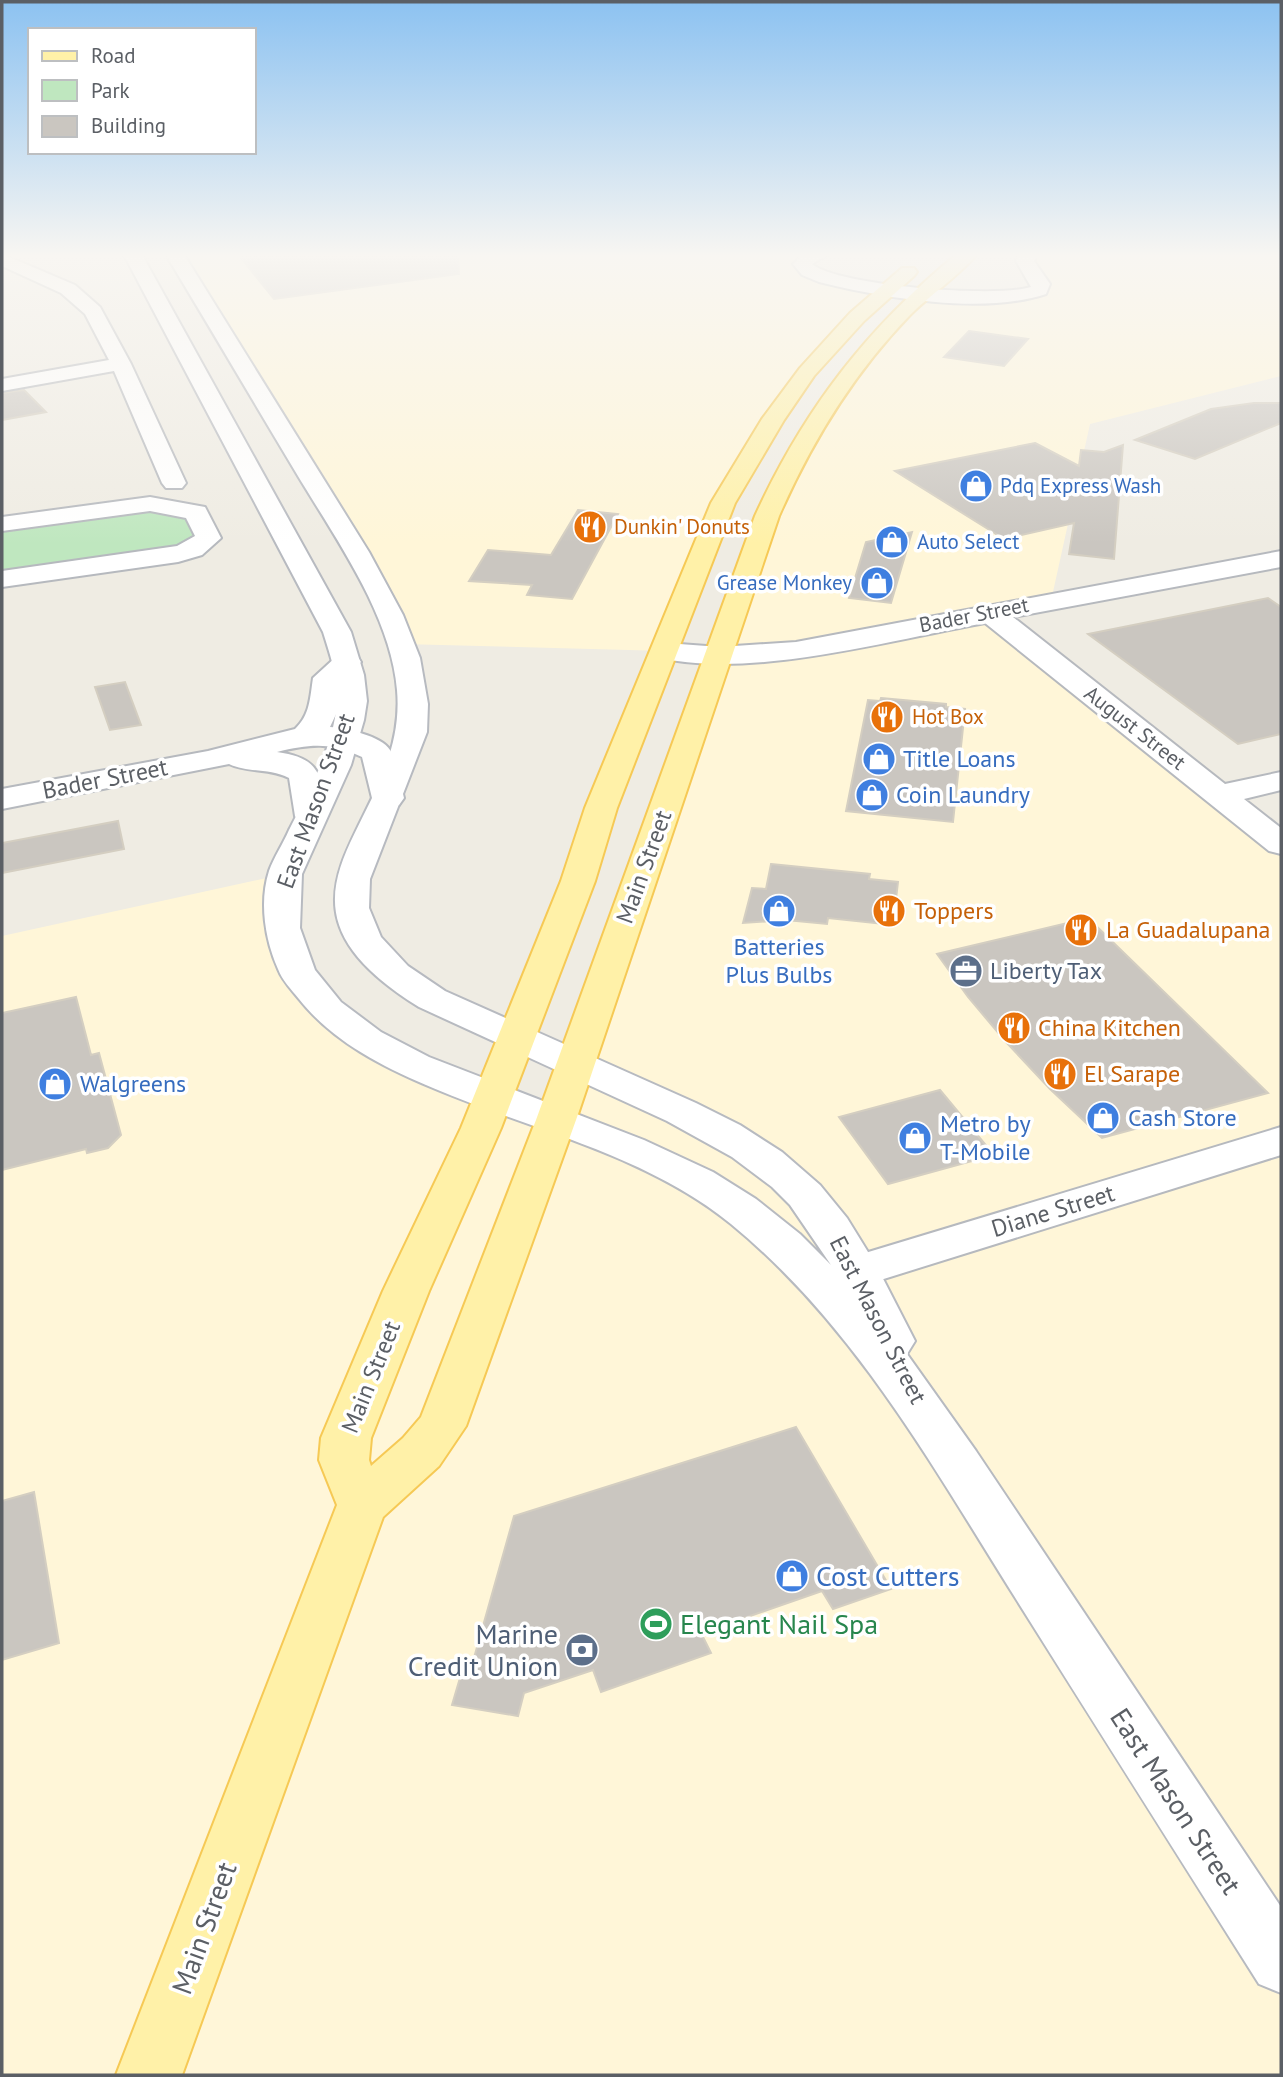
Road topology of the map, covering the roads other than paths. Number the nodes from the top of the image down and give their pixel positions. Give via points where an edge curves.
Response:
1 (114, 350) edge
2 (184, 350) edge
3 (233, 350) edge
4 (824, 350) edge
5 (867, 350) edge
6 (121, 364) junction
7 (2, 385) edge
8 (174, 483) junction
9 (150, 504) junction
10 (196, 512) junction
11 (2, 524) edge
12 (1281, 559) edge
13 (2, 579) edge
14 (989, 612) junction
15 (666, 651) junction
16 (720, 655) junction
17 (347, 662) junction
18 (306, 736) junction
19 (344, 737) junction
20 (208, 760) junction
21 (1281, 781) edge
22 (1219, 795) junction
23 (388, 797) junction
24 (2, 799) edge
25 (311, 816) junction
26 (1281, 844) edge
27 (515, 1037) junction
28 (576, 1062) junction
29 (493, 1097) junction
30 (556, 1120) junction
31 (1281, 1141) edge
32 (842, 1278) junction
33 (362, 1505) junction
34 (1281, 1962) edge
35 (149, 2075) edge

1 - 6 main road
2 - 17 main road, East Mason Street via 337,632
3 - 23 main road, East Mason Street via 356,552 410,665 412,730
4 - 15 main road, Main Street via 773,419 723,503
5 - 16 main road, Main Street via 789,463
6 - 7 main road
6 - 8 main road
8 - 9 main road
8 - 10 main road via 186,491
9 - 10 main road
9 - 11 main road
10 - 13 main road via 208,538 193,550
12 - 14 main road, Bader Street
14 - 16 main road, Bader Street via 796,650
14 - 22 main road, August Street
15 - 16 main road, Bader Street
15 - 27 main road, Main Street
16 - 28 main road, Main Street
17 - 18 main road via 327,678 323,716
17 - 19 main road, East Mason Street via 352,701
18 - 19 main road, Bader Street
18 - 20 main road, Bader Street
19 - 23 main road, Bader Street via 376,752
19 - 25 main road, East Mason Street
20 - 24 main road, Bader Street
20 - 25 main road, Bader Street via 259,758 304,773
21 - 22 main road
22 - 26 main road, August Street
23 - 27 main road, East Mason Street via 354,872 350,892 352,916 363,938 377,957 425,996
25 - 29 main road, East Mason Street via 285,874 280,909 284,944 299,977 311,994 387,1052
27 - 28 main road, East Mason Street
27 - 29 main road, Main Street
28 - 30 main road, Main Street
28 - 32 main road, East Mason Street via 710,1126 777,1167 832,1228
29 - 30 main road, East Mason Street
29 - 33 main road, Main Street via 405,1291 346,1438 344,1460
30 - 32 main road, East Mason Street via 640,1153 702,1185
30 - 33 main road, Main Street via 442,1426 421,1452
31 - 32 main road, Diane Street
32 - 34 main road, East Mason Street via 871,1339
33 - 35 main road, Main Street

